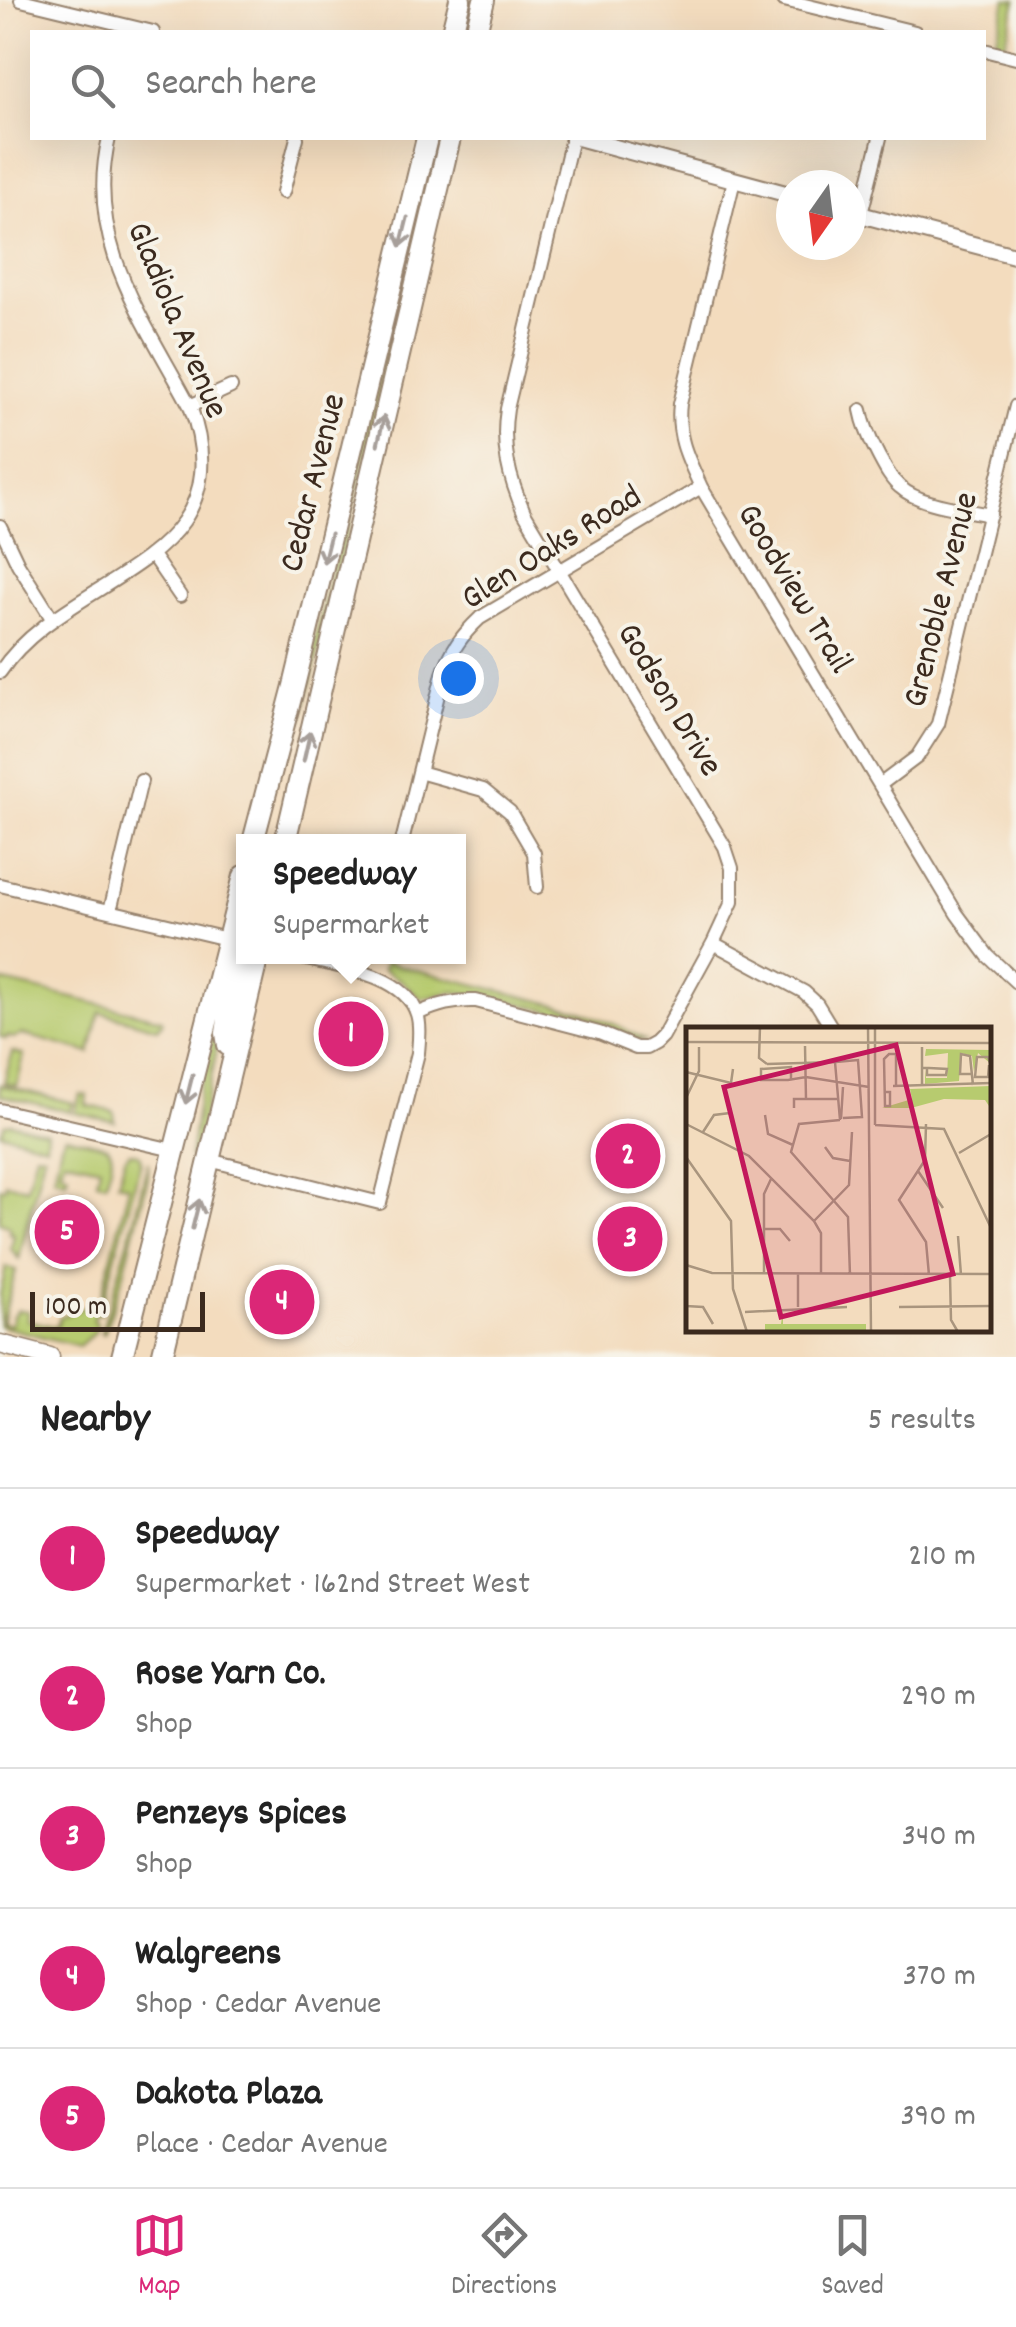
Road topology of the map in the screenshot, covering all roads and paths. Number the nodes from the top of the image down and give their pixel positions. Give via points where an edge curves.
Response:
1 (21, 0) edge
2 (460, 0) edge
3 (484, 0) edge
4 (784, 0) edge
5 (135, 30) edge
6 (452, 30) edge
7 (476, 30) edge
8 (902, 30) edge
9 (986, 50) edge
10 (1016, 58) edge
11 (108, 140) edge
12 (297, 140) edge
13 (427, 140) edge
14 (450, 140) edge
15 (575, 140) edge
16 (584, 140) edge
17 (879, 140) edge
18 (734, 180) junction
19 (866, 182) edge
20 (284, 192) dead end
21 (776, 192) edge
22 (866, 216) edge
23 (1016, 256) edge
24 (231, 387) dead end
25 (190, 406) junction
26 (1016, 406) edge
27 (862, 410) dead end
28 (701, 487) junction
29 (990, 515) junction
30 (0, 526) edge
31 (152, 554) junction
32 (560, 570) junction
33 (180, 596) dead end
34 (52, 620) junction
35 (0, 672) edge
36 (419, 772) junction
37 (141, 781) dead end
38 (881, 784) junction
39 (255, 834) edge
40 (287, 834) edge
41 (404, 834) edge
42 (0, 885) edge
43 (537, 886) dead end
44 (236, 906) edge
45 (110, 911) junction
46 (227, 939) junction
47 (713, 943) junction
48 (236, 953) edge
49 (237, 964) edge
50 (256, 964) edge
51 (326, 964) edge
52 (1016, 982) edge
53 (417, 1014) junction
54 (831, 1027) edge
55 (231, 1067) junction
56 (0, 1110) edge
57 (173, 1150) junction
58 (209, 1160) junction
59 (0, 1344) edge
60 (50, 1357) edge
61 (122, 1357) edge
62 (162, 1357) edge

1 - 5 street
2 - 6 main road
3 - 7 main road
4 - 8 street
9 - 10 street
11 - 25 street, Gladiola Avenue via 102,192 110,246
12 - 20 street
13 -> 39 main road, Cedar Avenue
40 -> 14 main road, Cedar Avenue
15 - 32 street, Godson Drive via 504,431 513,487
16 - 18 street
17 - 19 street
18 - 21 street
18 - 28 street, Goodview Trail via 679,412 683,448
22 - 23 street
24 - 25 street
25 - 31 street, Gladiola Avenue via 201,448 199,486 188,517
26 - 29 street, Grenoble Avenue
27 - 29 street via 876,452 902,490
28 - 32 street, Glen Oaks Road
28 - 38 street, Goodview Trail
29 - 38 street, Grenoble Avenue via 938,724 918,757
30 - 34 street
31 - 33 street
31 - 34 street, Gladiola Avenue
32 - 36 street, Glen Oaks Road via 480,618 457,643
32 - 47 street, Godson Drive via 725,847 732,902
34 - 35 street, Gladiola Avenue
36 - 41 street, Glen Oaks Road
36 - 43 street via 483,790 510,812 534,853
37 - 45 street
38 - 52 street, Goodview Trail via 972,937
42 - 45 street
44 - 46 main road
45 - 46 street
46 - 48 main road
46 -> 57 main road
47 - 53 street, Godson Drive via 662,1036 646,1048 476,1000
47 - 54 street via 804,992
49 - 55 main road via 226,1034
50 - 55 main road
51 - 53 street via 389,982
53 - 58 street via 418,1053 380,1203
55 - 58 main road
56 - 57 street
57 - 61 main road
62 -> 58 main road
59 - 60 main road

